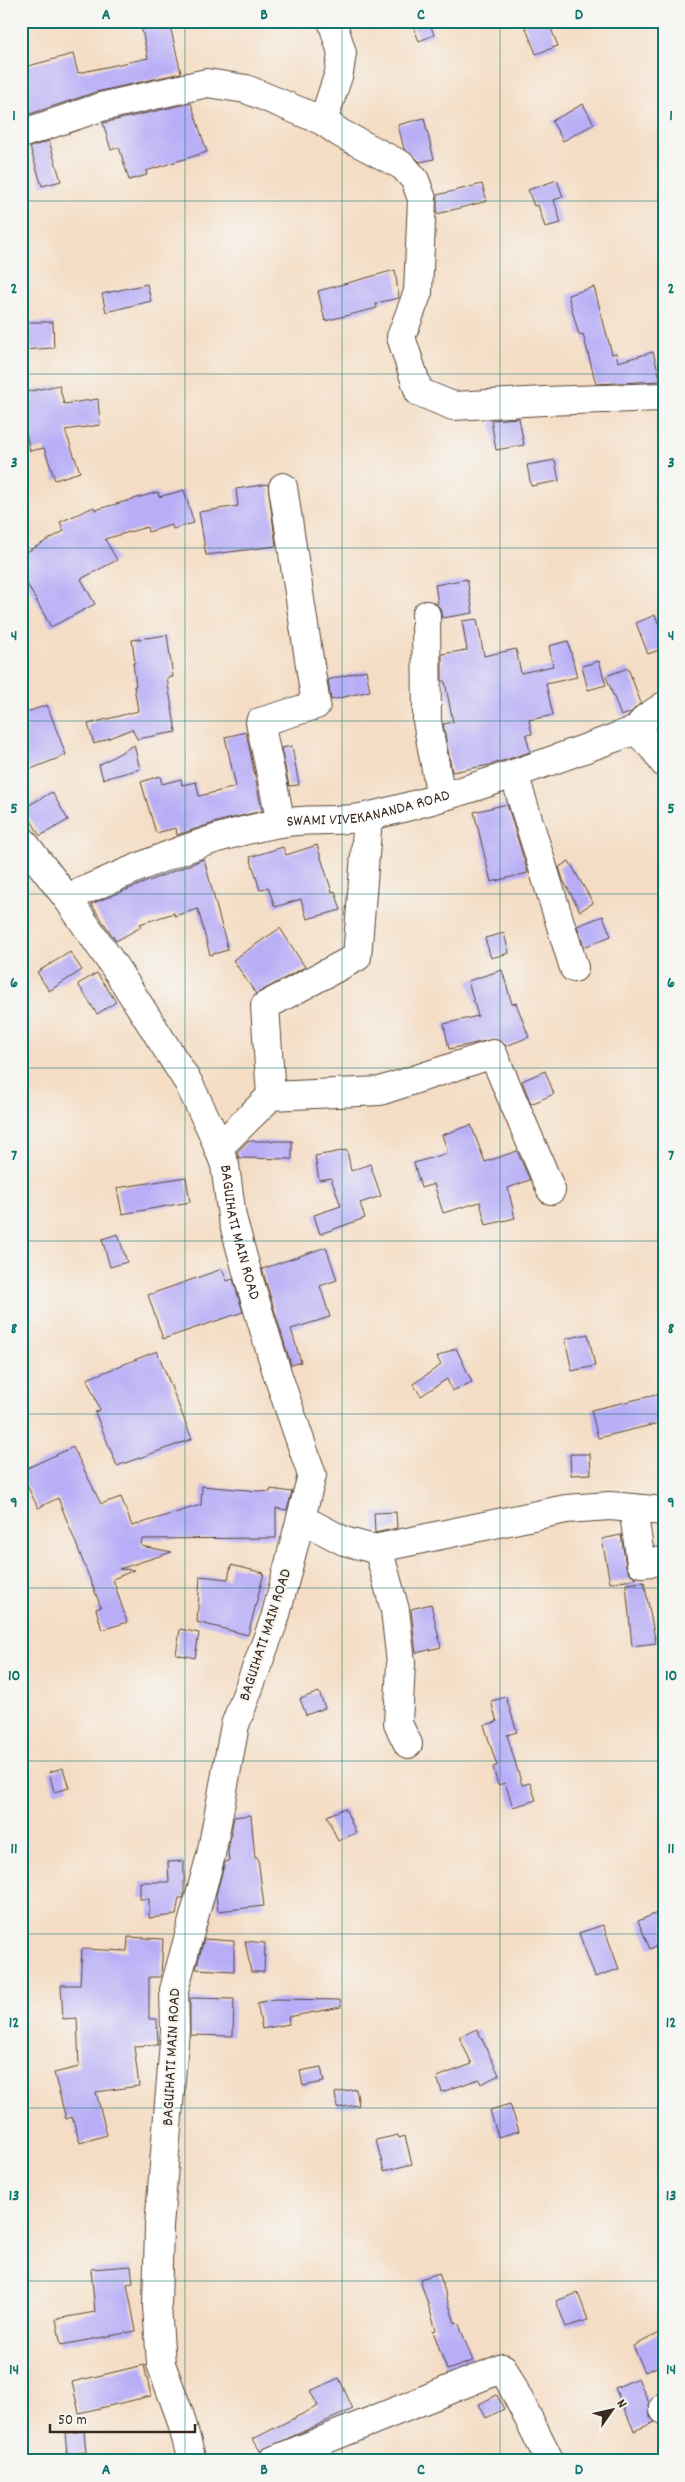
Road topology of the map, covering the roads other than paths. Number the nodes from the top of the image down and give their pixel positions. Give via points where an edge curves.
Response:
1 (332, 21) edge
2 (323, 120) junction
3 (21, 134) edge
4 (664, 397) edge
5 (283, 487) dead end
6 (426, 615) dead end
7 (664, 706) edge
8 (636, 730) junction
9 (664, 763) edge
10 (514, 774) junction
11 (441, 797) junction
12 (368, 817) junction
13 (281, 823) junction
14 (21, 839) edge
15 (67, 898) junction
16 (574, 968) dead end
17 (271, 1096) junction
18 (218, 1148) junction
19 (551, 1190) dead end
20 (633, 1508) junction
21 (664, 1511) edge
22 (302, 1519) junction
23 (378, 1548) junction
24 (664, 1561) edge
25 (408, 1744) dead end
26 (192, 2461) edge
27 (272, 2461) edge
28 (550, 2461) edge

1 - 2 street via 342,53 339,74
2 - 3 street via 246,89 207,83 101,107
2 - 4 street via 403,166 415,180 422,199 418,292 401,337 419,392 453,406
5 - 13 street via 316,705 260,722
6 - 11 street via 427,721
7 - 8 street, SWAMI VIVEKANANDA ROAD via 646,718
8 - 9 street
8 - 10 street, SWAMI VIVEKANANDA ROAD
10 - 11 street, SWAMI VIVEKANANDA ROAD
10 - 16 street
11 - 12 street, SWAMI VIVEKANANDA ROAD
12 - 13 street, SWAMI VIVEKANANDA ROAD
12 - 17 street via 357,957 265,1006
13 - 15 street, SWAMI VIVEKANANDA ROAD via 175,852
14 - 15 street, BAGUIHATI MAIN ROAD
15 - 18 street, BAGUIHATI MAIN ROAD via 188,1082
17 - 18 street
17 - 19 street via 380,1091 493,1054
18 - 22 street, BAGUIHATI MAIN ROAD via 250,1283 312,1475
20 - 21 street
20 - 23 street via 566,1509
20 - 24 street via 641,1563
22 - 23 street via 344,1542
22 - 26 street, BAGUIHATI MAIN ROAD via 274,1618 235,1725 211,1855 174,1990 175,2030 159,2226 157,2306 162,2364
23 - 25 street via 395,1610 401,1663 398,1724
27 - 28 street via 503,2368

